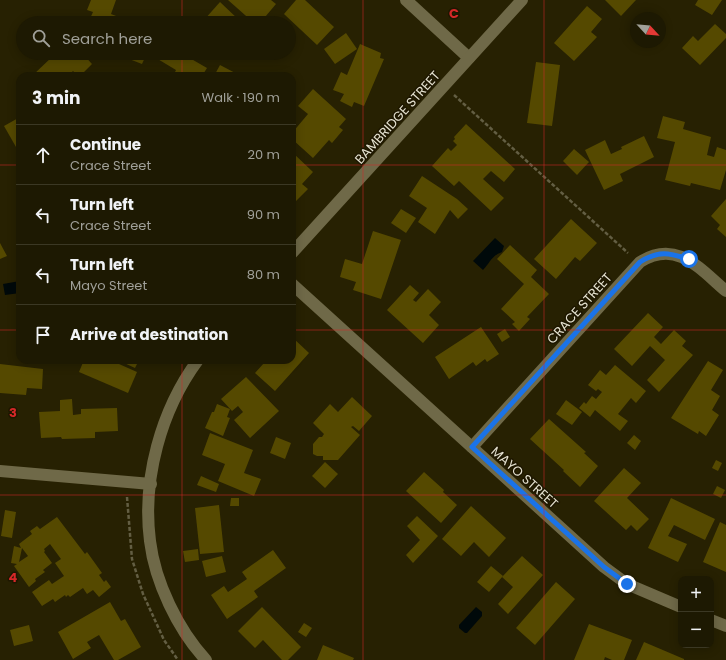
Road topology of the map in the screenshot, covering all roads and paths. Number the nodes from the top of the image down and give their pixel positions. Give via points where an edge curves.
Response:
1 (406, 0) edge
2 (522, 0) edge
3 (470, 58) junction
4 (444, 86) junction
5 (296, 249) edge
6 (639, 263) junction
7 (296, 288) edge
8 (726, 291) edge
9 (195, 364) edge
10 (472, 447) junction
11 (0, 471) edge
12 (151, 484) junction
13 (678, 606) edge
14 (714, 621) edge
15 (726, 626) edge
16 (206, 660) edge

1 - 3 street
2 - 3 street, BAMBRIDGE STREET
3 - 4 street, BAMBRIDGE STREET
4 - 5 street, BAMBRIDGE STREET
4 - 6 path
6 - 8 street, CRACE STREET via 650,255 670,253 689,259
6 - 10 street, CRACE STREET
7 - 10 street, MAYO STREET
9 - 12 street via 166,416 154,461
10 - 13 street, MAYO STREET via 604,567 627,584
11 - 12 street
12 - 16 street via 148,503 150,541 159,580 176,617
14 - 15 street

